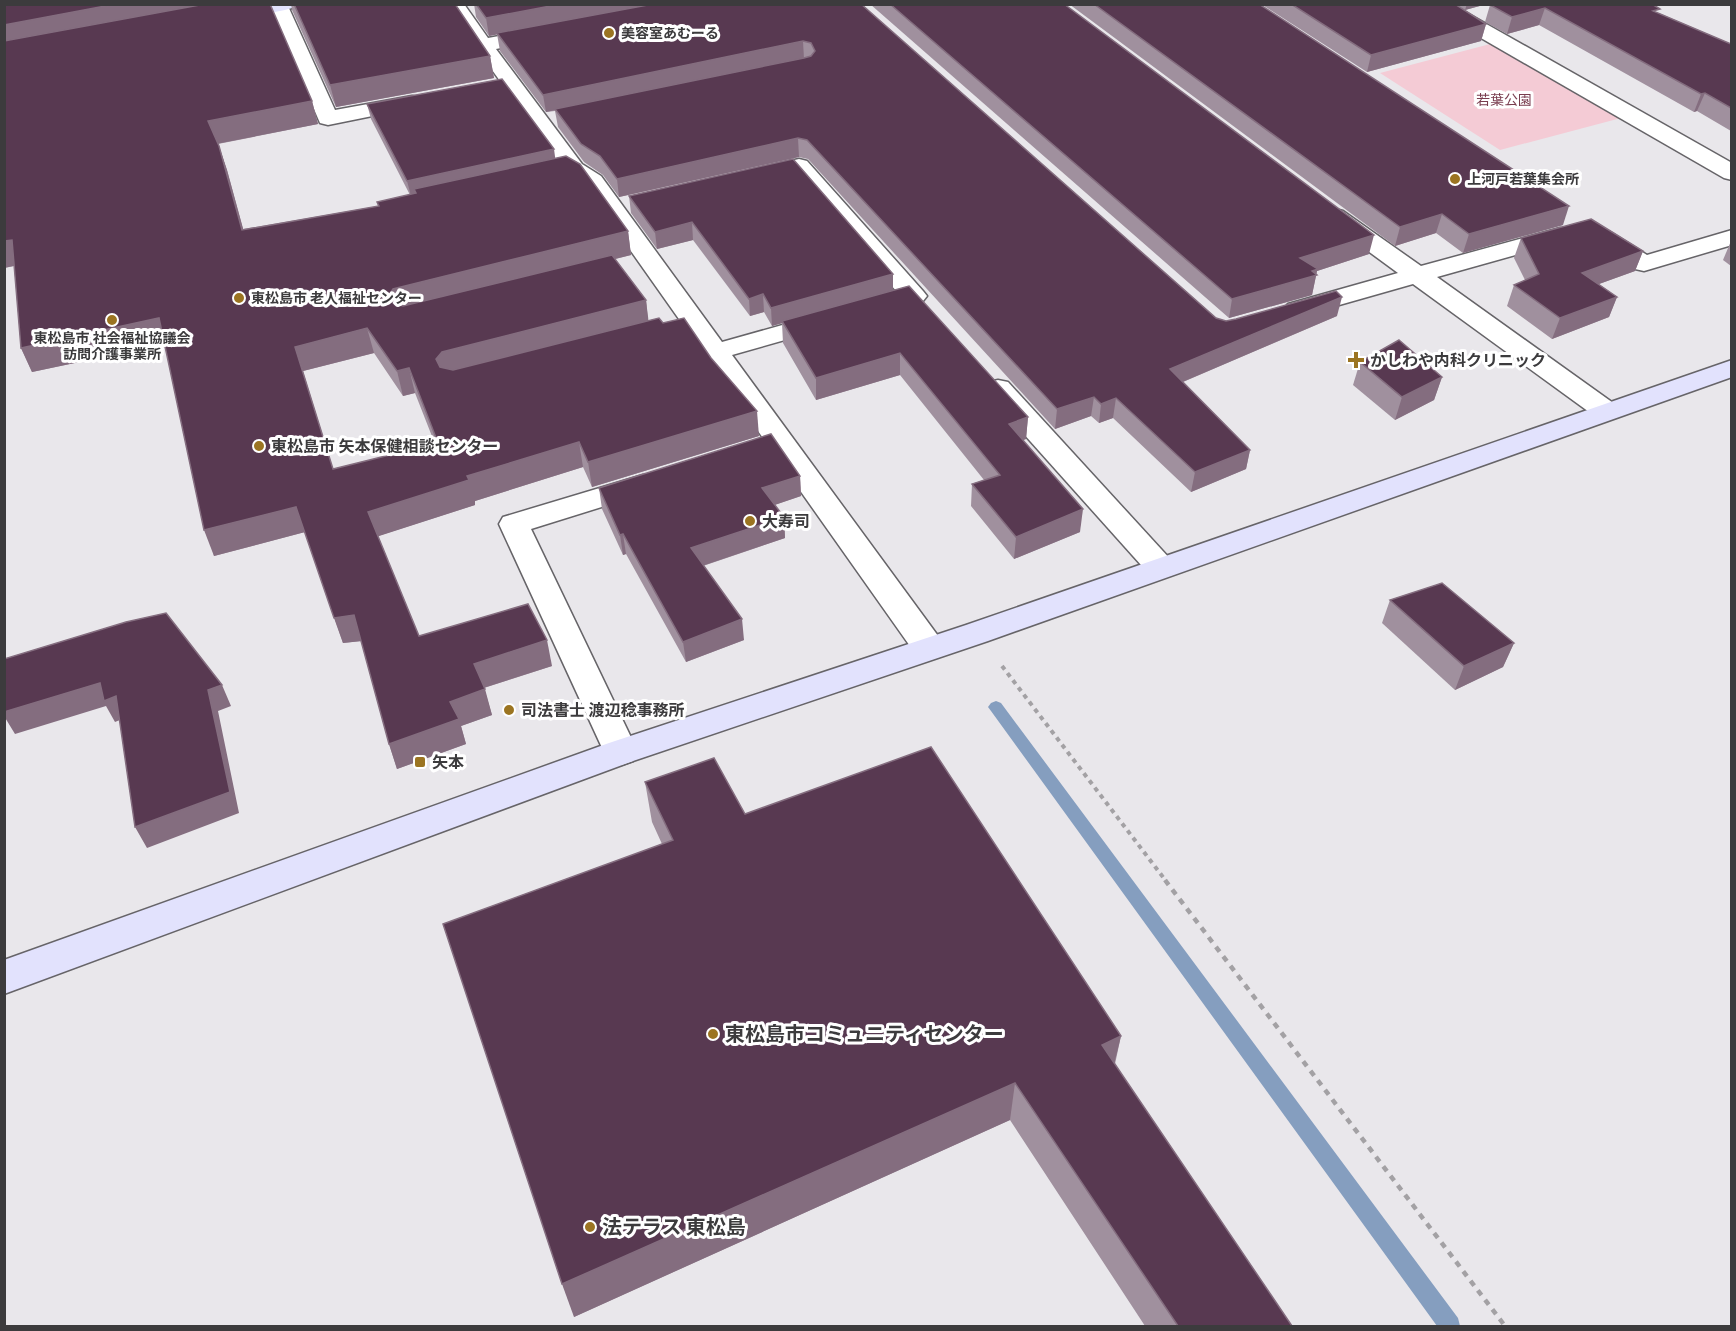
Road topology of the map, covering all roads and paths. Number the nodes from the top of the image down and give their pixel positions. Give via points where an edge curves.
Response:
1 (454, 4) edge
2 (1436, 4) edge
3 (282, 5) edge
4 (1493, 12) dead end
5 (210, 18) edge
6 (1461, 19) junction
7 (565, 30) edge
8 (483, 45) junction
9 (510, 84) junction
10 (487, 88) edge
11 (430, 99) edge
12 (562, 118) edge
13 (539, 123) junction
14 (574, 169) junction
15 (1731, 173) edge
16 (527, 179) edge
17 (729, 182) edge
18 (1320, 205) edge
19 (1731, 237) edge
20 (1416, 276) junction
21 (1280, 314) edge
22 (715, 352) junction
23 (978, 366) edge
24 (1731, 368) edge
25 (1606, 411) junction
26 (780, 441) junction
27 (747, 452) edge
28 (669, 476) edge
29 (1161, 568) junction
30 (976, 633) junction
31 (929, 648) junction
32 (621, 752) junction
33 (4, 977) edge
34 (1505, 1326) edge

1 - 8 street
2 - 6 street
3 - 5 street
3 - 11 street via 328,118
4 - 6 street
6 - 15 street
7 - 8 street
8 - 9 street
9 - 10 street
9 - 13 street
12 - 13 street
13 - 14 street
14 - 16 street
14 - 22 street via 624,205 638,263 684,326
17 - 22 street via 799,166 922,305 853,313
18 - 20 street
19 - 20 street via 1644,264 1586,228
20 - 21 street
20 - 25 street
22 - 26 street
23 - 29 street
24 - 25 street
25 - 29 street
26 - 27 street
26 - 31 street
28 - 32 street via 514,524
29 - 30 street
30 - 31 street
30 - 34 path
31 - 32 street
32 - 33 street

